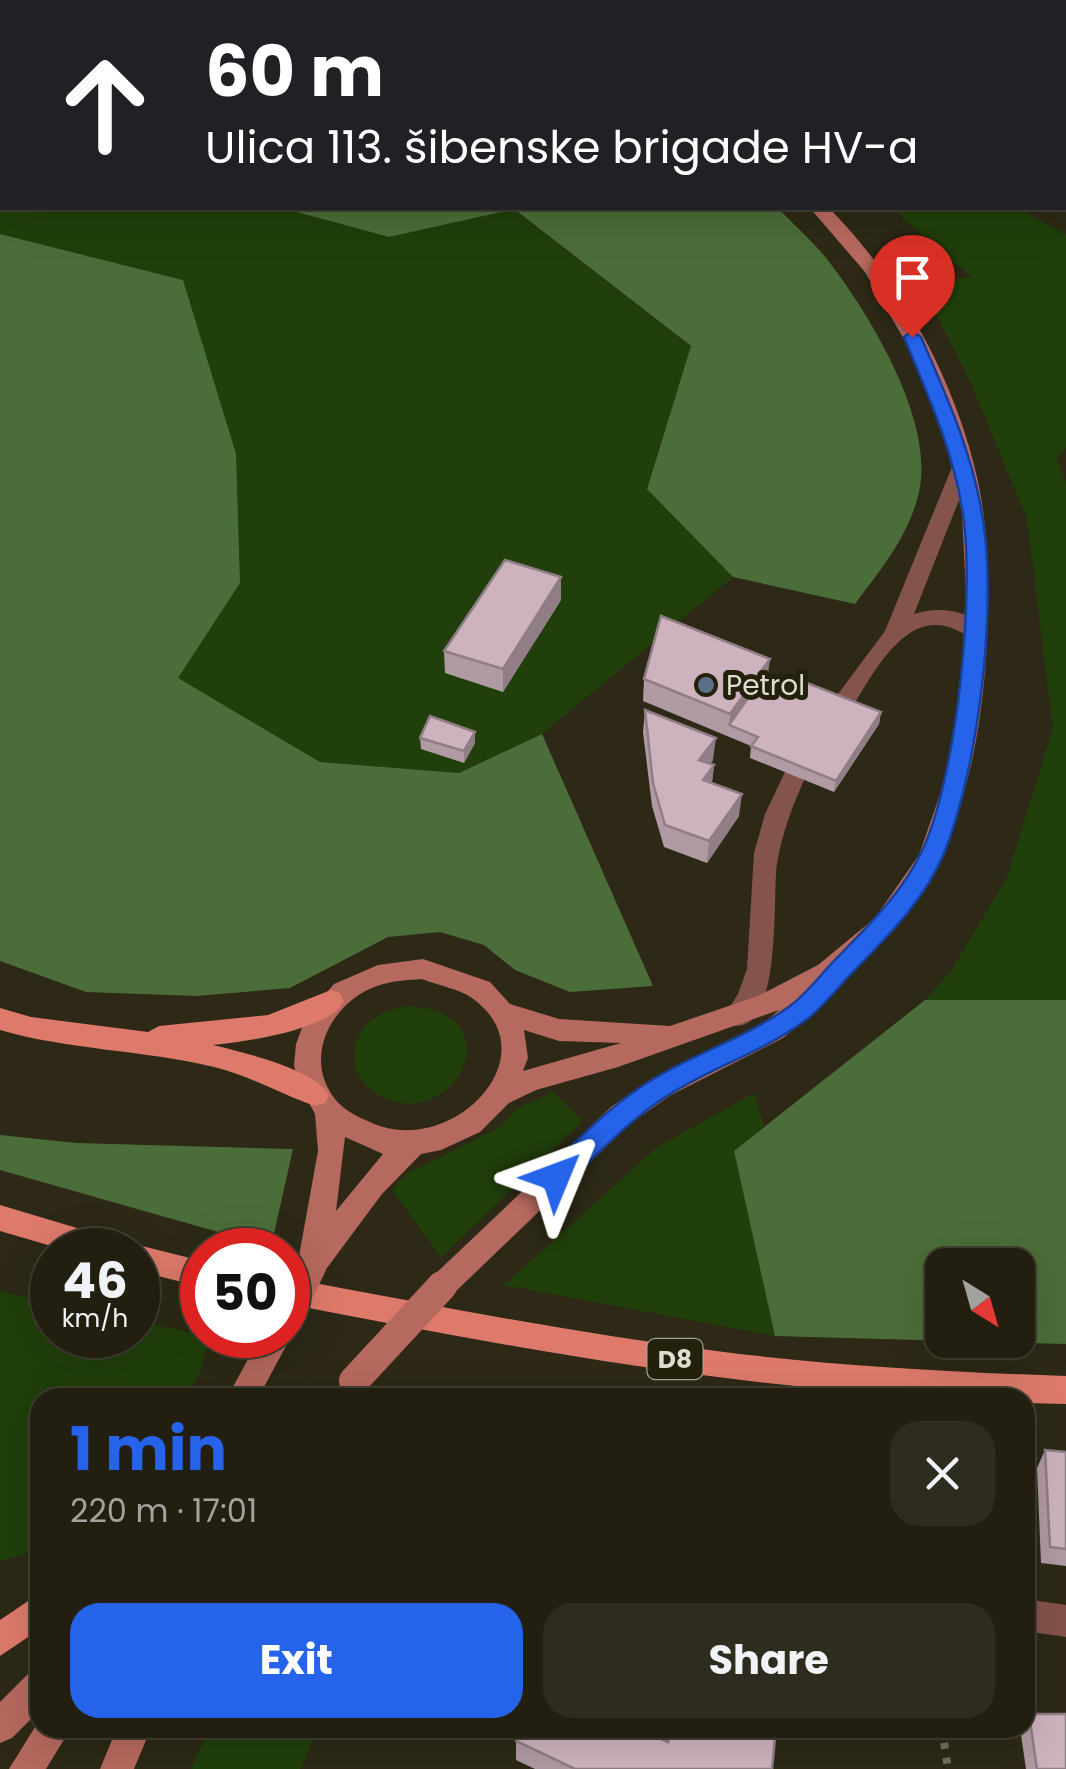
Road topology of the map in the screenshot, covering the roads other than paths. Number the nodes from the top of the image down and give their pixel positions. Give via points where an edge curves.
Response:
1 (821, 210) edge
2 (962, 467) junction
3 (975, 630) junction
4 (895, 633) junction
5 (840, 708) edge
6 (794, 776) edge
7 (849, 957) junction
8 (332, 1001) junction
9 (505, 1013) junction
10 (737, 1016) junction
11 (0, 1019) edge
12 (681, 1034) junction
13 (114, 1039) junction
14 (504, 1093) junction
15 (321, 1103) junction
16 (415, 1142) junction
17 (0, 1218) edge
18 (33, 1228) edge
19 (311, 1267) joint
20 (310, 1296) edge
21 (265, 1358) edge
22 (250, 1385) edge
23 (348, 1388) edge
24 (1006, 1388) edge
25 (1035, 1389) edge
26 (1066, 1390) edge
27 (1035, 1616) edge
28 (30, 1617) edge
29 (1066, 1621) edge
30 (0, 1640) edge
31 (30, 1696) edge
32 (0, 1726) edge
33 (47, 1738) edge
34 (130, 1738) edge
35 (26, 1769) edge
36 (117, 1769) edge

1 - 2 main road via 862,252 898,305
2 - 3 main road via 972,511
2 - 4 street
3 - 4 street via 948,616 930,616
3 - 7 main road via 960,762 933,852 897,911
4 - 5 street
6 - 10 street via 776,811 766,854 758,985
7 - 10 main road via 791,995
7 - 23 main road, bridge via 801,1011 774,1030 661,1087 621,1115 442,1286
8 - 9 main road via 362,981 423,969 471,982
8 - 13 main road via 250,1033
8 - 15 main road via 309,1039 306,1065
9 - 12 main road via 559,1030
9 - 14 main road via 516,1048
10 - 12 main road
11 - 13 main road
12 - 14 main road via 536,1077
13 - 15 main road via 272,1071
14 - 16 main road via 468,1127
15 - 16 main road via 348,1128
15 - 19 main road via 334,1139 333,1164
16 - 19 main road via 373,1180 345,1228
17 - 18 main road
20 - 24 main road, D8 via 722,1366
21 - 22 main road
25 - 26 main road, D8
27 - 29 street
28 - 30 main road
31 - 32 main road
33 - 35 main road
34 - 36 main road

